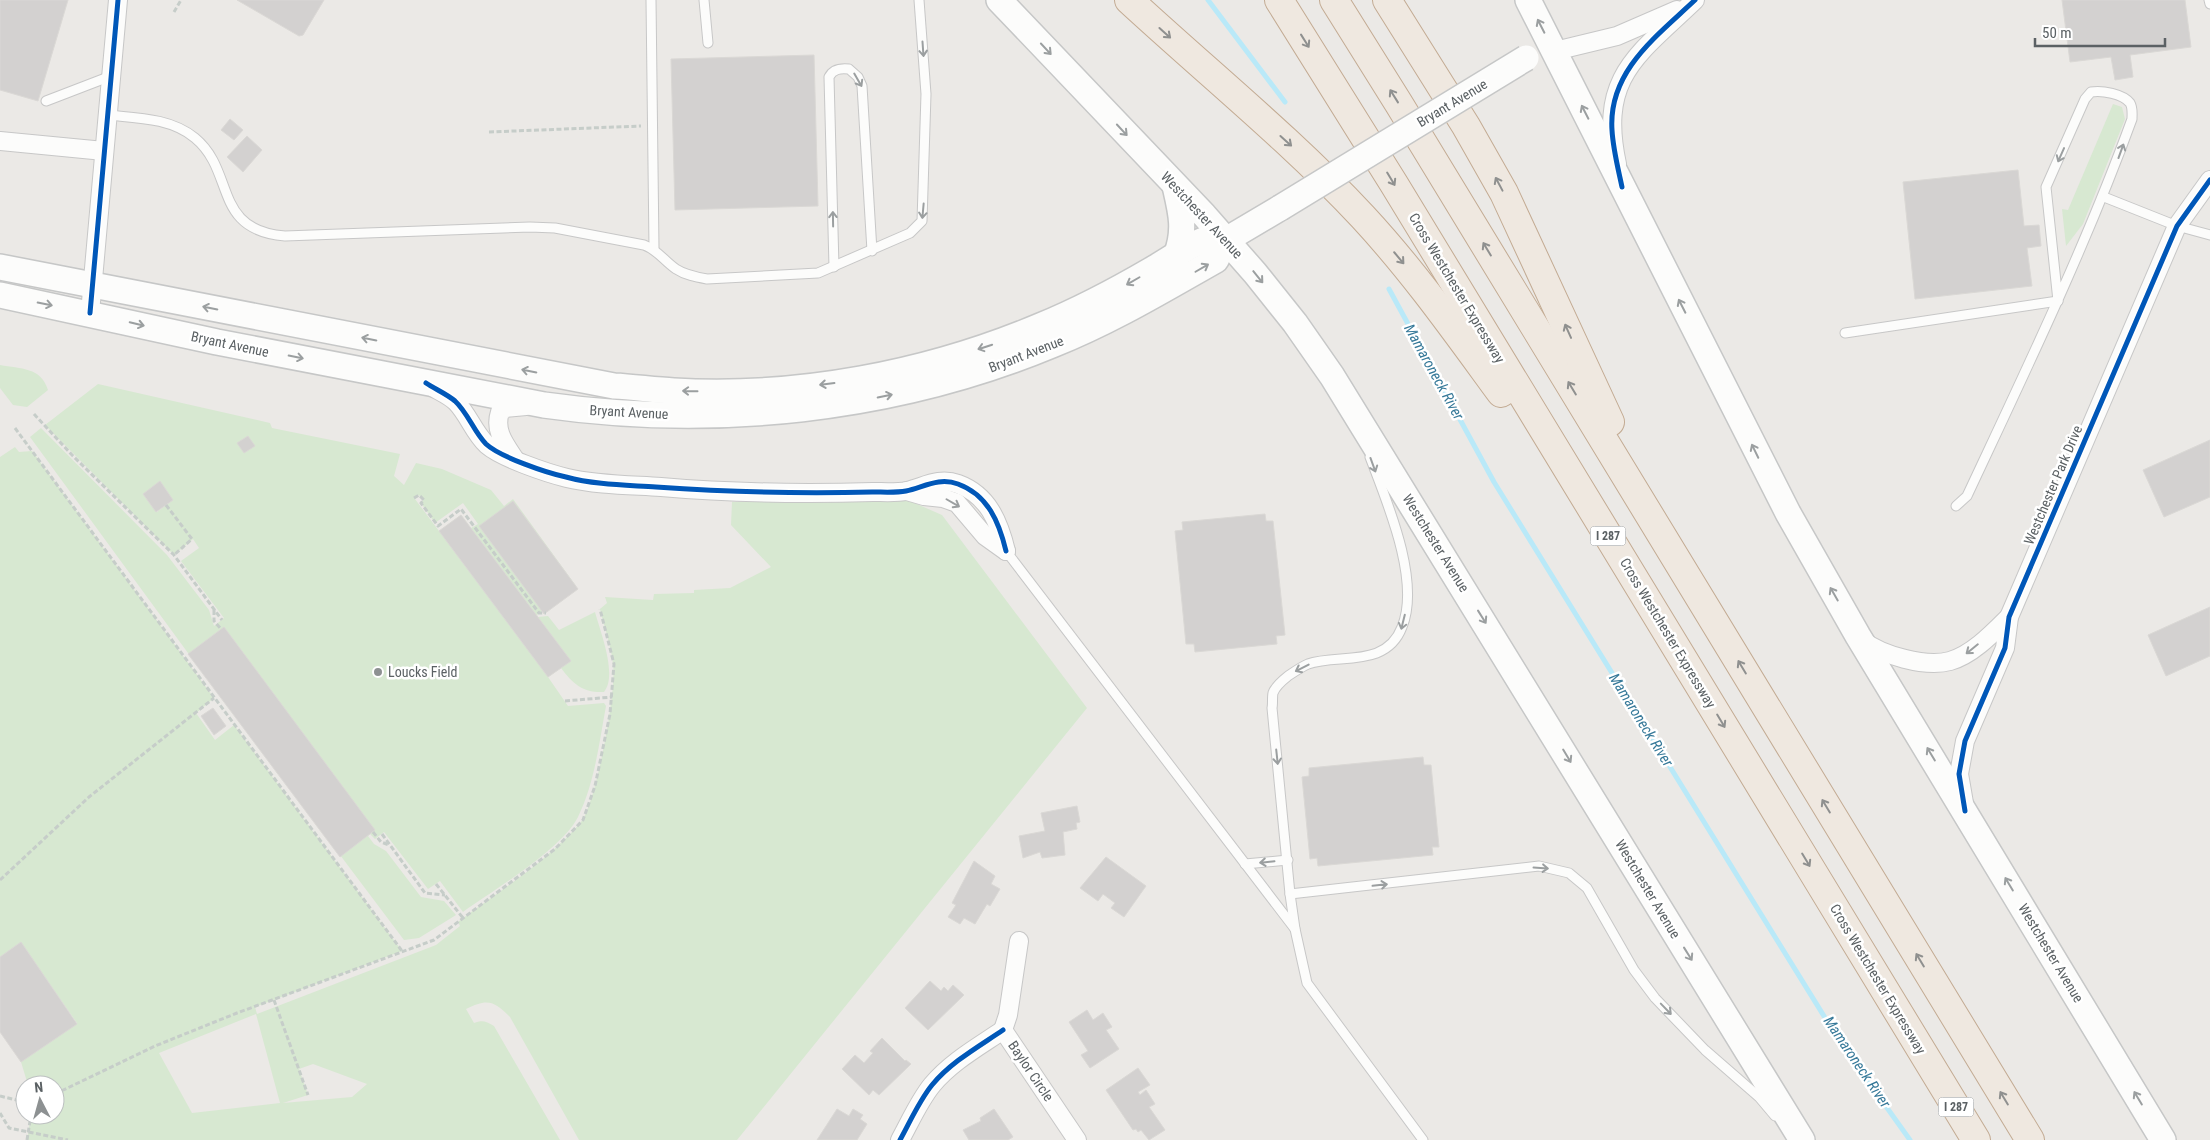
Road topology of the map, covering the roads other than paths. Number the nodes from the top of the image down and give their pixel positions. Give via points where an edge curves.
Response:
1 (118, 0) edge
2 (651, 0) edge
3 (704, 0) edge
4 (919, 0) edge
5 (1000, 0) edge
6 (1129, 0) edge
7 (1278, 0) edge
8 (1334, 0) edge
9 (1387, 0) edge
10 (1528, 0) edge
11 (1694, 0) edge
12 (2208, 0) edge
13 (2210, 4) edge
14 (708, 43) dead end
15 (1554, 51) junction
16 (111, 76) junction
17 (46, 101) dead end
18 (108, 115) junction
19 (0, 141) edge
20 (104, 151) junction
21 (2210, 180) edge
22 (1175, 186) junction
23 (1622, 186) junction
24 (2104, 197) junction
25 (2177, 226) junction
26 (2210, 235) edge
27 (1226, 240) junction
28 (654, 248) junction
29 (872, 251) junction
30 (1176, 256) junction
31 (0, 267) edge
32 (834, 267) junction
33 (93, 285) junction
34 (0, 295) edge
35 (2058, 301) junction
36 (90, 313) junction
37 (1844, 333) dead end
38 (426, 383) junction
39 (1350, 403) junction
40 (544, 405) junction
41 (514, 458) junction
42 (1956, 506) dead end
43 (1661, 534) junction
44 (1617, 550) junction
45 (1006, 551) joint
46 (2009, 617) junction
47 (1858, 636) junction
48 (1965, 811) junction
49 (1288, 860) junction
50 (1245, 864) junction
51 (1290, 894) junction
52 (1295, 929) junction
53 (1019, 941) dead end
54 (1003, 1030) junction
55 (900, 1140) edge
56 (1077, 1140) edge
57 (1423, 1140) edge
58 (1796, 1140) edge
59 (1802, 1140) edge
60 (1976, 1140) edge
61 (2030, 1140) edge
62 (2163, 1140) edge

1 - 16 street
2 - 28 lane
3 - 14 lane
4 -> 29 lane via 926,94 924,212 922,221 910,233
5 -> 22 main road, Westchester Avenue
6 -> 44 highway via 1290,144 1380,236 1448,319
7 -> 44 highway, Cross Westchester Expressway / I 287 via 1365,136
43 -> 8 highway
43 -> 9 highway via 1513,211 1466,126
15 -> 10 main road, Westchester Avenue
11 - 15 street, Bryant Avenue via 1617,36
11 - 23 street via 1629,65 1621,79 1612,112 1612,130
12 - 13 lane
23 -> 15 main road, Westchester Avenue
15 - 27 main road, Bryant Avenue, bridge via 1526,58
16 - 17 lane
16 - 18 street
18 - 20 street
18 - 28 lane via 171,124 195,138 212,161 239,216 254,230 264,233 284,236 530,227 555,228
19 - 20 street
20 - 33 street
21 - 25 street, Westchester Park Drive
22 - 27 main road, Westchester Avenue
22 - 30 main road via 1183,221
47 -> 23 main road, Westchester Avenue via 1772,485
24 - 25 lane
24 - 35 lane
24 -> 35 lane via 2133,109 2124,98 2099,90 2091,92 2085,99 2046,187
25 - 26 lane
25 - 46 street, Westchester Park Drive
27 - 30 main road, Bryant Avenue via 1204,240
27 -> 39 main road, Westchester Avenue via 1295,323
40 -> 27 main road, Bryant Avenue via 640,414 733,414 818,408 946,382 1036,352 1098,325 1216,260
28 - 32 lane via 675,269 707,279 818,273
29 - 32 lane
32 -> 29 lane via 829,77 837,69 849,68 862,86
30 -> 33 main road, Bryant Avenue via 1078,310 992,345 871,377 738,392 614,386
31 - 33 main road, Bryant Avenue
33 - 36 street
34 -> 36 main road, Bryant Avenue
35 - 37 lane
35 - 42 lane via 1967,496
36 -> 38 main road, Bryant Avenue
38 - 40 main road, Bryant Avenue
38 - 41 street via 455,401 496,452
39 -> 49 lane via 1398,534 1407,583 1406,605 1403,626 1386,647 1362,658 1308,664 1282,680 1273,692
39 -> 59 main road, Westchester Avenue
40 - 41 street via 506,408 500,412 499,436
41 - 45 street via 567,478 725,492 907,491 923,484 956,483 987,504 1001,529
61 -> 43 highway
44 -> 60 highway, Cross Westchester Expressway / I 287
45 - 50 lane
46 -> 47 street, Westchester Park Drive via 1966,654 1950,662 1922,662 1885,653
46 - 48 street, Westchester Park Drive via 2005,648 1965,740 1960,774
48 -> 47 main road, Westchester Avenue
62 -> 48 main road, Westchester Avenue
49 -> 50 lane
49 - 51 lane
50 - 52 lane
51 - 52 lane
51 -> 58 lane via 1539,866 1569,873 1587,888 1634,970 1655,998 1705,1050 1758,1097
52 - 57 lane via 1307,983
53 - 54 street
54 - 55 street, Baylor Circle via 944,1072 930,1087
54 - 56 street, Baylor Circle

